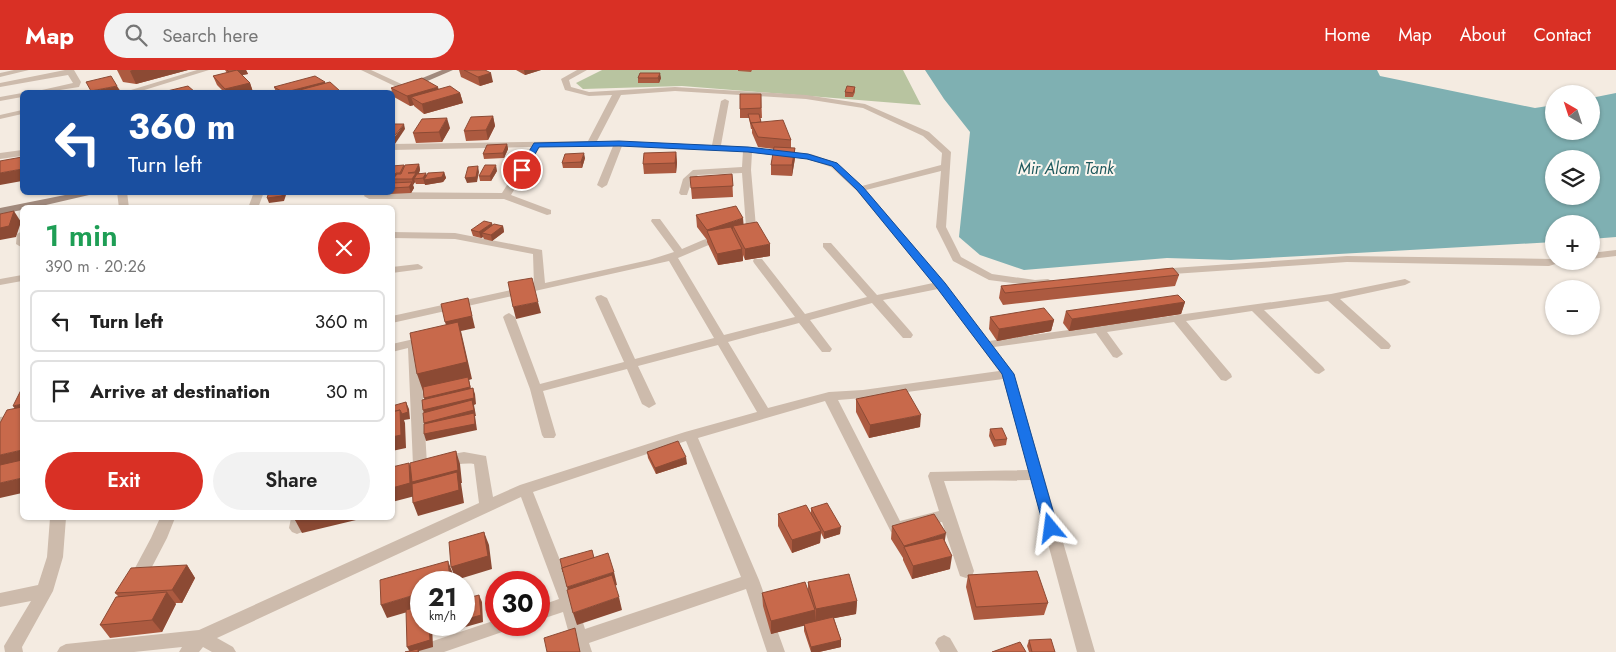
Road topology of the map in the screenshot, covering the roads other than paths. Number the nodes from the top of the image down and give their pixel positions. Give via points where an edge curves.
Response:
1 (25, 70) edge
2 (205, 70) edge
3 (365, 70) edge
4 (449, 70) edge
5 (583, 70) edge
6 (70, 71) edge
7 (0, 74) edge
8 (0, 85) edge
9 (406, 88) junction
10 (48, 90) edge
11 (135, 90) dead end
12 (395, 92) edge
13 (618, 92) junction
14 (20, 95) edge
15 (0, 99) edge
16 (725, 101) dead end
17 (20, 112) edge
18 (2, 117) dead end
19 (619, 143) junction
20 (591, 144) junction
21 (537, 145) junction
22 (395, 148) edge
23 (716, 148) junction
24 (748, 149) junction
25 (20, 153) edge
26 (0, 156) edge
27 (945, 167) junction
28 (746, 170) junction
29 (602, 185) dead end
30 (860, 189) junction
31 (684, 193) dead end
32 (370, 195) edge
33 (67, 196) edge
34 (505, 196) junction
35 (34, 205) edge
36 (20, 208) edge
37 (0, 211) edge
38 (547, 212) dead end
39 (656, 221) dead end
40 (395, 235) edge
41 (827, 245) dead end
42 (1616, 253) edge
43 (1600, 255) edge
44 (676, 256) junction
45 (758, 261) dead end
46 (1545, 263) edge
47 (418, 267) dead end
48 (395, 270) edge
49 (1151, 273) edge
50 (20, 278) edge
51 (0, 282) edge
52 (1054, 282) edge
53 (1405, 282) dead end
54 (540, 286) junction
55 (941, 286) junction
56 (1331, 297) junction
57 (601, 298) dead end
58 (876, 300) junction
59 (1254, 307) junction
60 (509, 317) dead end
61 (1178, 318) junction
62 (395, 319) edge
63 (803, 319) junction
64 (1099, 329) junction
65 (907, 335) dead end
66 (720, 339) junction
67 (985, 345) junction
68 (1385, 346) dead end
69 (395, 347) edge
70 (826, 350) dead end
71 (1117, 354) dead end
72 (631, 363) junction
73 (1319, 370) dead end
74 (1008, 374) junction
75 (1226, 377) dead end
76 (536, 389) junction
77 (829, 396) junction
78 (649, 404) dead end
79 (765, 414) junction
80 (20, 419) edge
81 (0, 422) edge
82 (549, 435) dead end
83 (690, 435) junction
84 (420, 465) junction
85 (402, 470) edge
86 (1037, 475) junction
87 (524, 489) junction
88 (487, 506) junction
89 (948, 515) junction
90 (58, 520) edge
91 (166, 520) edge
92 (966, 571) dead end
93 (752, 580) junction
94 (45, 591) junction
95 (127, 597) edge
96 (0, 600) edge
97 (569, 603) junction
98 (550, 609) edge
99 (109, 631) edge
100 (485, 631) edge
101 (201, 637) junction
102 (581, 646) edge
103 (100, 648) junction
104 (14, 652) edge
105 (66, 652) edge
106 (188, 652) edge
107 (227, 652) edge
108 (421, 652) edge
109 (776, 652) edge
110 (1086, 652) edge

1 - 7 street
2 - 11 street
3 - 9 street
4 - 9 main road
5 - 13 street via 565,79 568,88 589,94
6 - 8 street
6 - 10 street via 76,85
9 - 12 main road
13 - 20 street
13 - 27 street via 675,89 806,97 865,106 926,134 946,152
14 - 15 street
16 - 23 street
17 - 18 street
19 - 20 street
19 - 23 street
19 - 29 street
20 - 21 street
21 - 22 street
21 - 34 street
23 - 24 street
24 - 28 street
24 - 30 street via 808,156 834,164
25 - 26 street
27 - 30 street
27 - 52 street via 941,228 958,259 989,277
28 - 31 street via 696,172 688,178
28 - 44 street via 751,227 748,231 706,242
30 - 55 street
32 - 34 street
33 - 35 main road
34 - 38 street
36 - 37 main road
39 - 44 street
40 - 54 street via 455,236 538,252
41 - 58 street
42 - 43 street
44 - 54 street via 584,279
44 - 66 street
45 - 63 street
46 - 49 street via 1347,259
47 - 48 street
50 - 51 street
53 - 56 street
54 - 62 street
55 - 58 street
55 - 67 street
56 - 59 street
56 - 68 street
57 - 72 street
58 - 63 street
58 - 65 street
59 - 61 street
59 - 73 street
60 - 76 street
61 - 64 street
61 - 75 street
63 - 66 street
63 - 70 street
64 - 67 street
64 - 71 street
66 - 72 street
66 - 79 street
67 - 74 street
69 - 84 street via 414,343
72 - 76 street
72 - 78 street
74 - 77 street
74 - 86 street
76 - 82 street
77 - 79 street
77 - 89 street via 896,528
79 - 83 street
80 - 81 street
83 - 87 street
83 - 93 street
84 - 85 street
84 - 88 street via 464,457 481,460
86 - 89 street via 935,476
86 - 110 street
87 - 88 street
87 - 97 street
88 - 101 street
89 - 92 street
90 - 94 street via 55,558
91 - 95 street
93 - 102 street
93 - 109 street
94 - 96 street
94 - 104 street via 13,646
97 - 98 street
97 - 102 street
99 - 103 street
100 - 108 street
101 - 103 street
101 - 106 street
101 - 107 street
103 - 105 street

